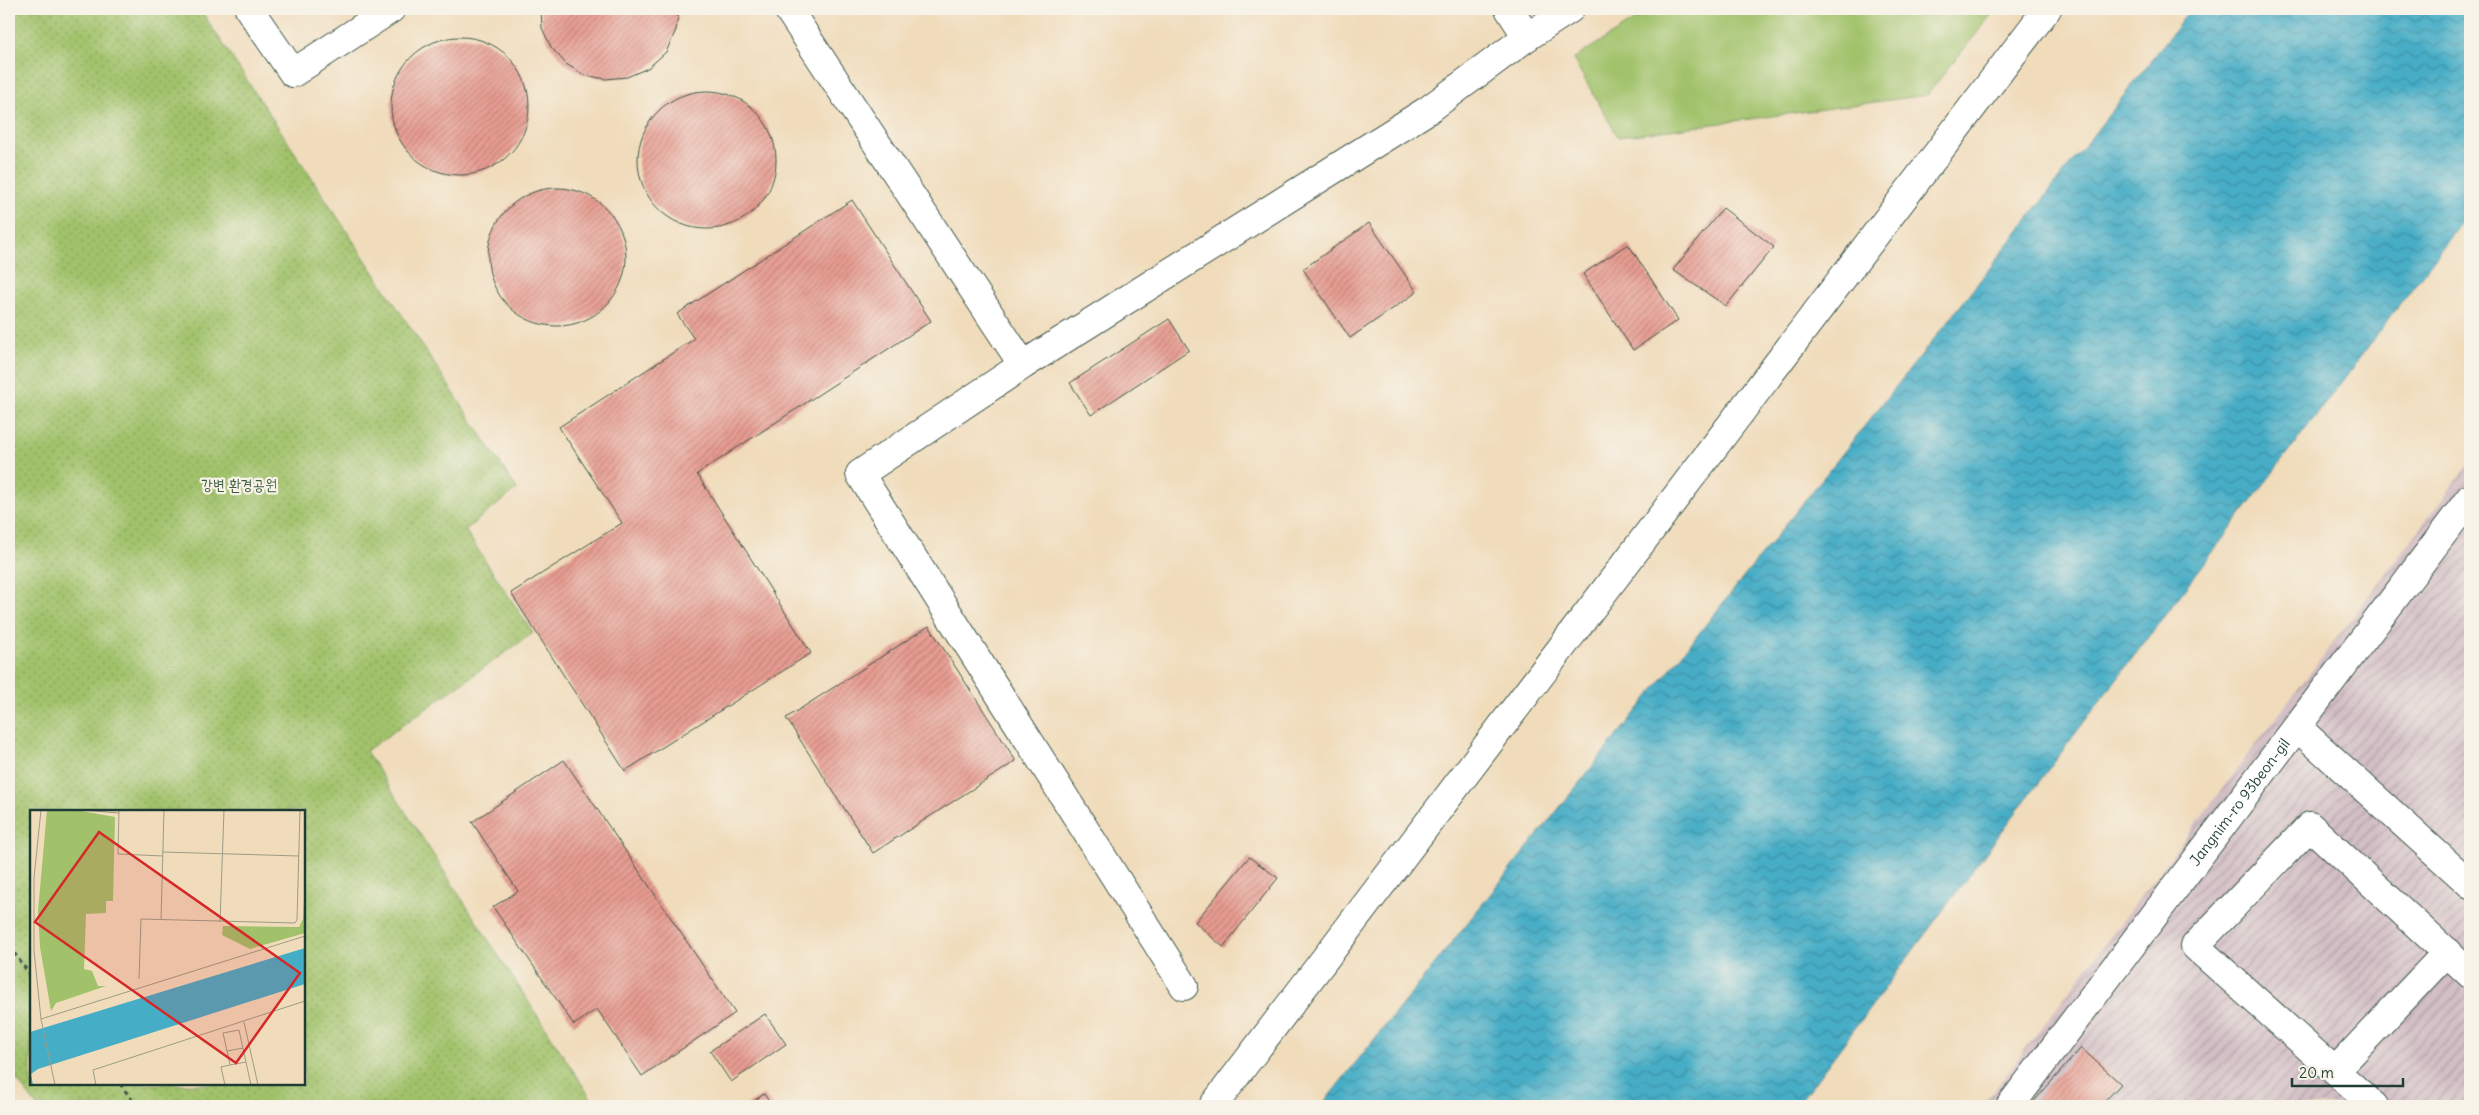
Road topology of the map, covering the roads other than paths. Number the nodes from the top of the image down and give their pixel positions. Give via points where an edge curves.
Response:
1 (249, 9) edge
2 (391, 9) edge
3 (788, 9) edge
4 (1508, 9) edge
5 (1570, 9) edge
6 (2047, 9) edge
7 (1526, 36) junction
8 (1023, 365) junction
9 (2470, 498) edge
10 (2298, 728) junction
11 (2470, 884) edge
12 (2447, 952) junction
13 (2470, 974) edge
14 (1184, 986) dead end
15 (2335, 1071) junction
16 (1214, 1106) edge
17 (2010, 1106) edge
18 (2374, 1106) edge

1 - 2 street via 292,74
3 - 8 street
4 - 7 street
5 - 7 street
6 - 16 street
7 - 8 street via 1428,110
8 - 14 street via 860,474
9 - 10 street, Jangnim-ro 93beon-gil
10 - 11 street
10 - 17 street, Jangnim-ro 93beon-gil
12 - 13 street
12 - 15 street
12 - 15 street via 2310,826 2195,946
15 - 18 street

